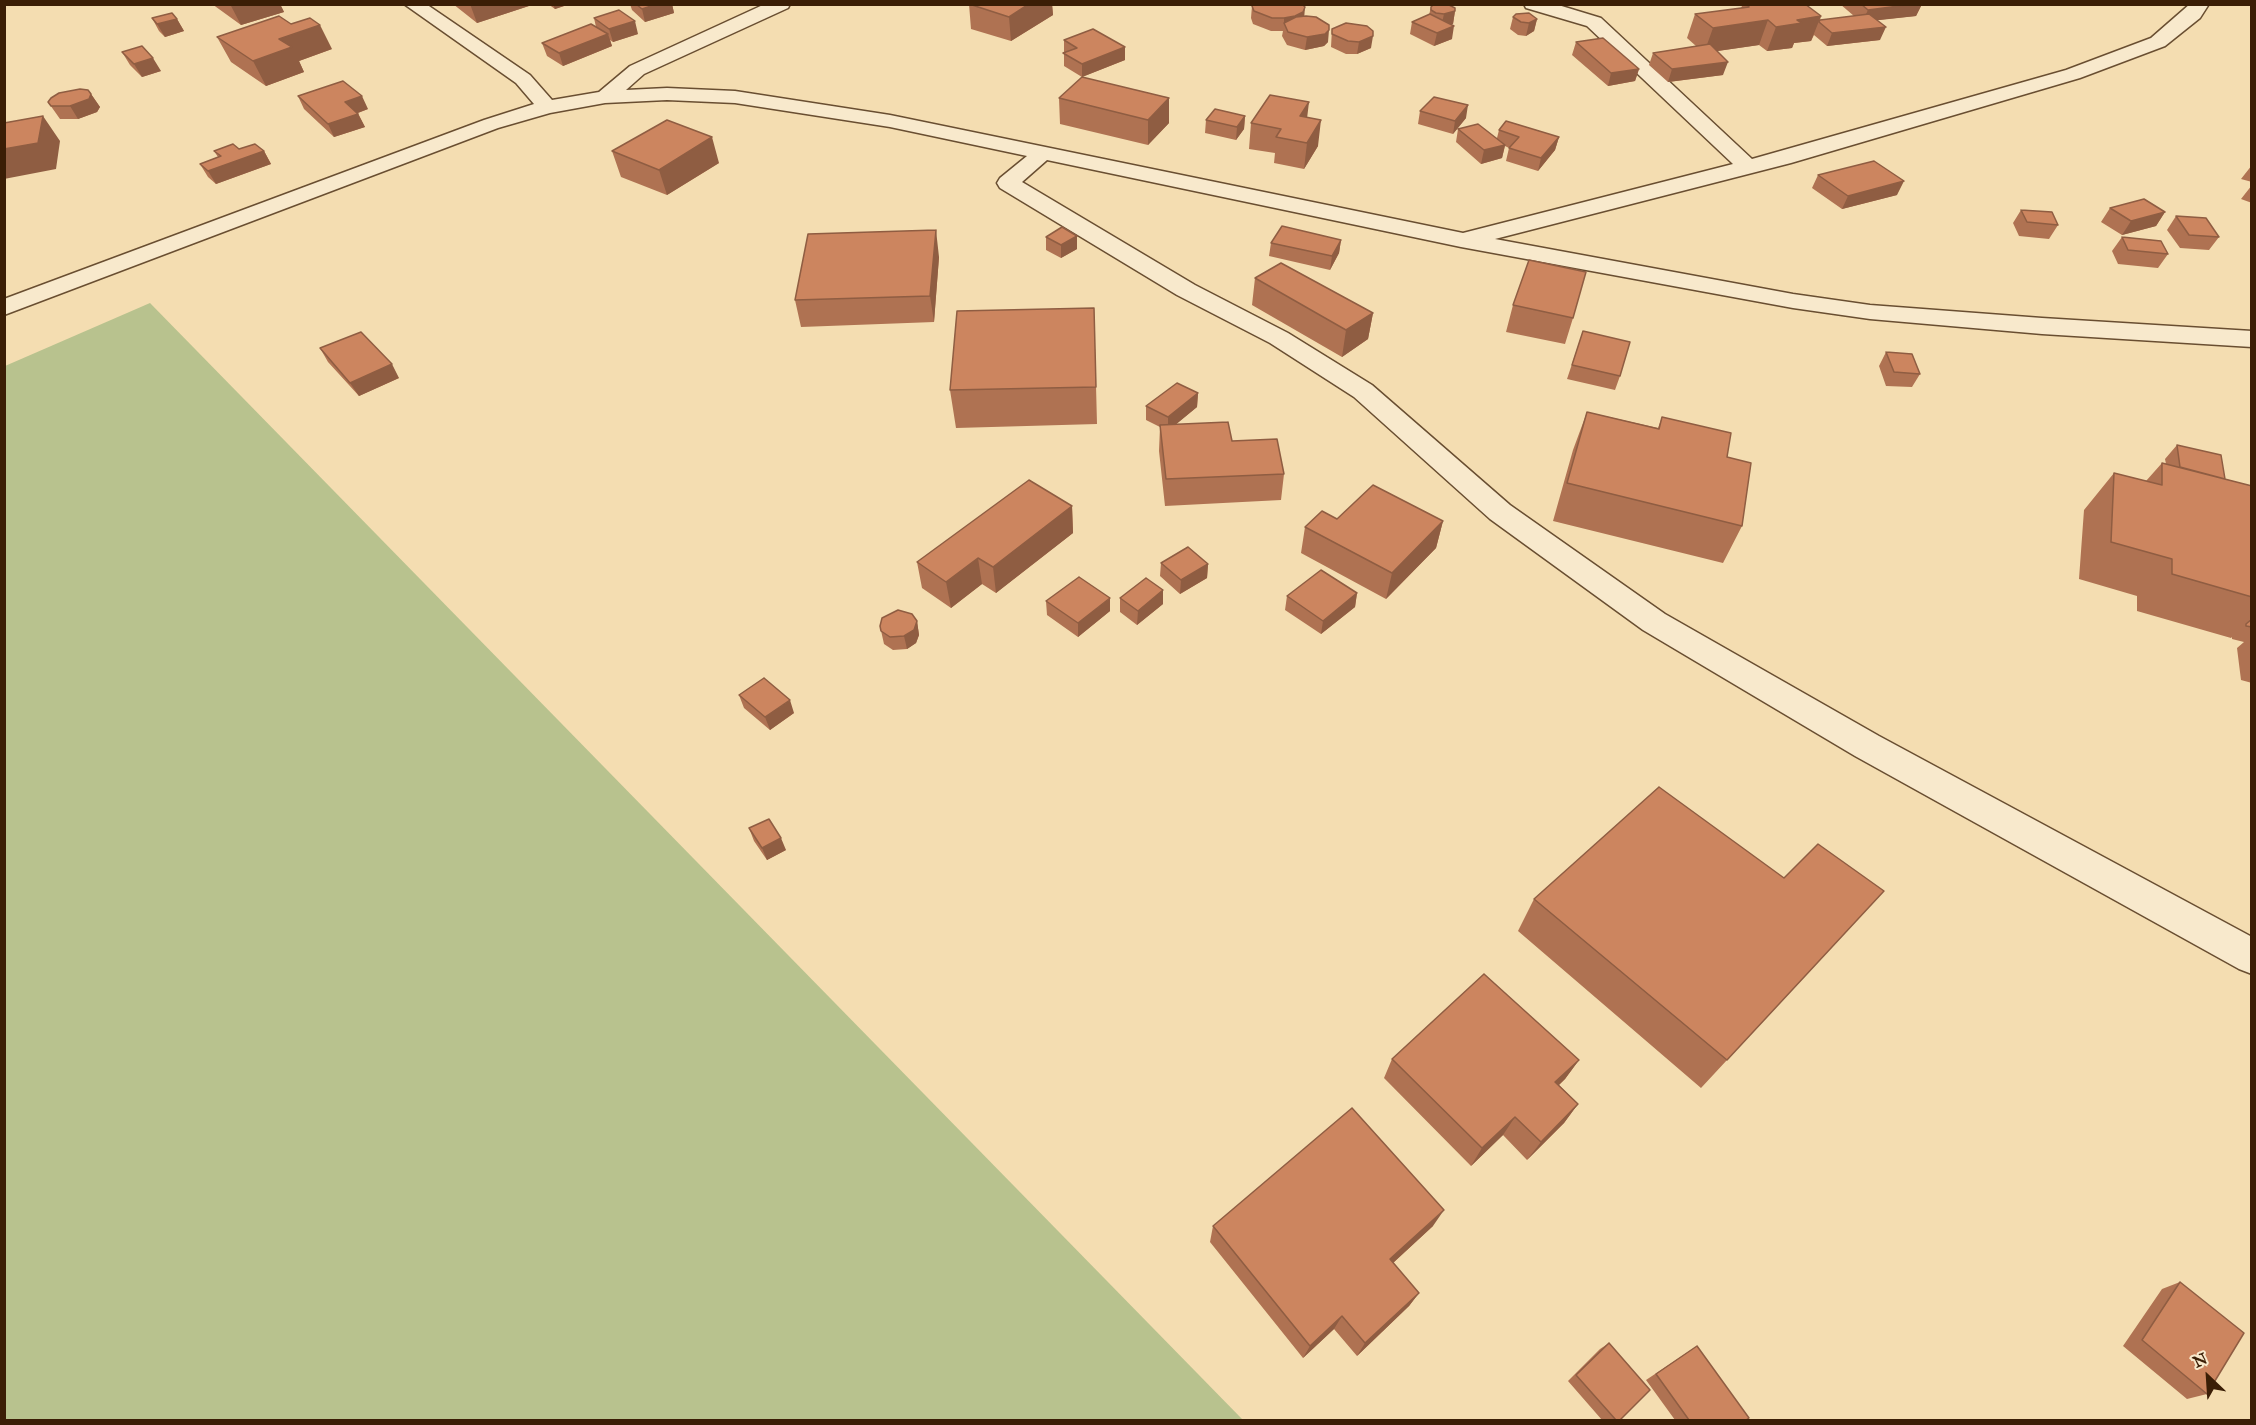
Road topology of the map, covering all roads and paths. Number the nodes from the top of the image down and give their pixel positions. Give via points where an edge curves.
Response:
1 (413, 4) edge
2 (781, 4) edge
3 (1533, 4) edge
4 (2200, 4) edge
5 (605, 97) junction
6 (547, 107) junction
7 (1043, 153) junction
8 (1748, 167) junction
9 (1581, 210) junction
10 (1461, 240) junction
11 (1601, 267) junction
12 (4, 308) edge
13 (2252, 339) edge
14 (2252, 957) edge

1 - 6 street via 523,79
2 - 5 street via 637,70
3 - 8 street via 1594,22
4 - 8 street via 2172,33 2136,52 2073,74
5 - 6 street
5 - 7 street via 735,97 890,121
6 - 12 street via 491,124
7 - 10 street
7 - 14 street via 1008,183 1186,290 1279,338 1363,391 1500,512 1654,622 1867,746
8 - 9 street
9 - 10 street
9 - 11 street via 1574,229
10 - 11 street
11 - 13 street via 1870,312

